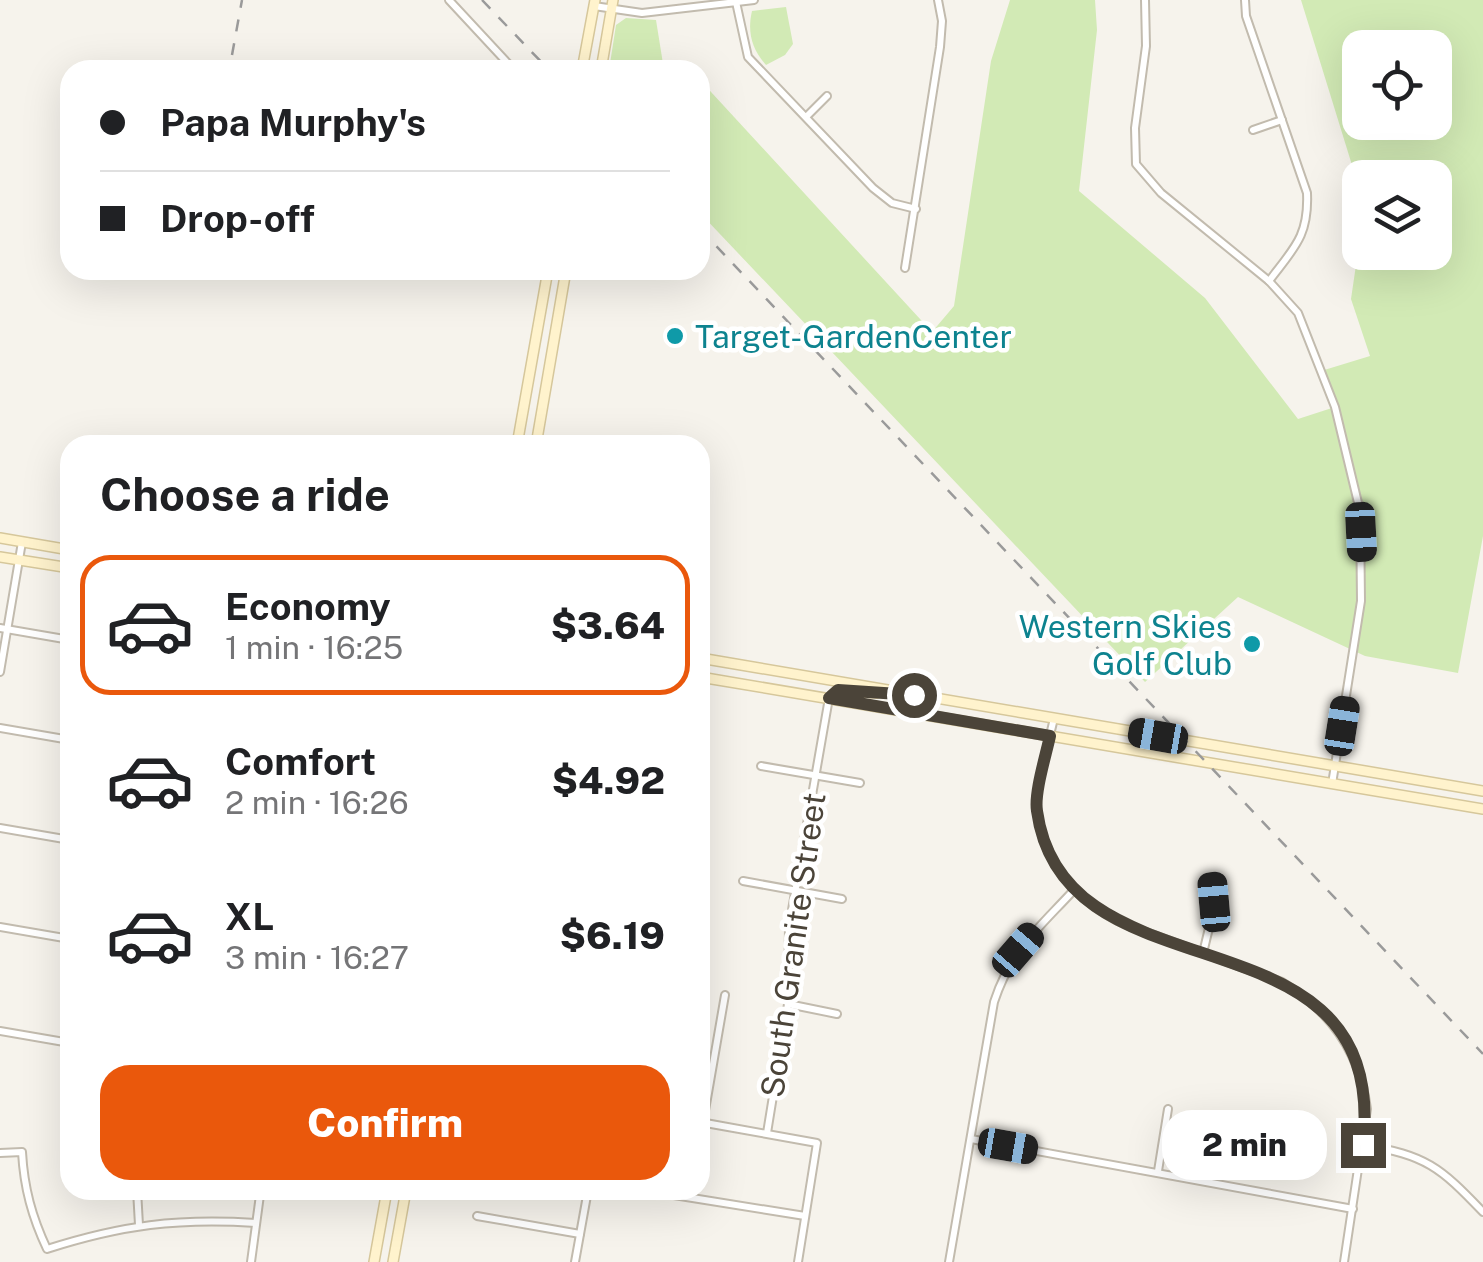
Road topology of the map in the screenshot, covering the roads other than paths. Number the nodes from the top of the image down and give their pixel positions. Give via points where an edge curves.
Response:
1 (448, 0) edge
2 (754, 0) edge
3 (938, 0) edge
4 (1145, 0) edge
5 (1245, 0) edge
6 (736, 2) junction
7 (594, 3) edge
8 (612, 4) edge
9 (505, 60) edge
10 (584, 60) edge
11 (603, 60) edge
12 (827, 96) dead end
13 (806, 117) junction
14 (1282, 120) junction
15 (1253, 130) dead end
16 (916, 209) junction
17 (906, 268) dead end
18 (546, 280) edge
19 (564, 280) edge
20 (1268, 281) junction
21 (531, 362) junction
22 (549, 365) junction
23 (519, 435) edge
24 (538, 435) edge
25 (0, 538) edge
26 (22, 542) junction
27 (60, 548) edge
28 (0, 556) edge
29 (19, 560) junction
30 (60, 566) edge
31 (4, 629) edge
32 (60, 638) edge
33 (710, 660) edge
34 (715, 661) junction
35 (0, 672) edge
36 (710, 680) edge
37 (713, 680) junction
38 (900, 692) junction
39 (829, 698) junction
40 (972, 704) junction
41 (1054, 718) junction
42 (969, 722) junction
43 (0, 728) edge
44 (1050, 736) junction
45 (60, 738) edge
46 (761, 766) dead end
47 (1336, 767) junction
48 (815, 776) junction
49 (860, 783) dead end
50 (1332, 784) junction
51 (1483, 792) edge
52 (1483, 810) edge
53 (0, 828) edge
54 (60, 838) edge
55 (1212, 877) dead end
56 (743, 880) dead end
57 (795, 890) junction
58 (1073, 891) junction
59 (842, 899) dead end
60 (0, 927) edge
61 (60, 937) edge
62 (1203, 953) junction
63 (725, 994) dead end
64 (788, 1004) junction
65 (838, 1014) dead end
66 (0, 1031) edge
67 (60, 1041) edge
68 (710, 1074) edge
69 (1168, 1109) dead end
70 (710, 1123) edge
71 (768, 1133) junction
72 (970, 1139) junction
73 (1363, 1145) junction
74 (0, 1153) edge
75 (1158, 1171) junction
76 (138, 1200) edge
77 (259, 1200) edge
78 (384, 1200) edge
79 (404, 1200) edge
80 (586, 1200) edge
81 (705, 1200) edge
82 (1353, 1209) junction
83 (1483, 1212) edge
84 (477, 1216) dead end
85 (805, 1216) junction
86 (256, 1222) junction
87 (139, 1225) junction
88 (580, 1234) junction
89 (251, 1262) edge
90 (374, 1262) edge
91 (394, 1262) edge
92 (575, 1262) edge
93 (798, 1262) edge
94 (949, 1262) edge
95 (1344, 1262) edge

1 - 9 street
2 - 6 street
3 - 16 street via 940,46
4 - 20 street via 1136,164 1160,194
5 - 14 street
6 - 8 street via 642,13
6 - 13 street via 748,57
7 - 8 street
7 - 10 main road
8 - 11 main road
12 - 13 street
13 - 16 street via 873,188 892,203
14 - 15 street
14 - 20 street via 1307,192 1308,218 1301,240
16 - 17 street
18 - 21 main road
19 - 22 main road
20 - 47 street via 1298,313 1335,407 1360,511 1361,601
21 - 22 main road
21 - 23 main road
22 - 24 main road
25 - 26 main road
26 - 27 main road
26 - 29 street
28 - 29 main road
29 - 30 main road
29 - 31 street
31 - 32 street
31 - 35 street
33 - 34 main road
34 - 37 main road
34 - 38 main road
36 - 37 main road
37 - 39 main road
38 - 39 main road via 838,690
38 - 40 main road
39 - 42 main road
39 - 48 street, South Granite Street
40 - 41 main road
40 - 42 main road
41 - 44 street
41 - 47 main road
42 - 44 main road
43 - 45 street
44 - 50 main road
44 - 58 street via 1036,808 1050,852
46 - 48 street
47 - 50 street
47 - 51 main road
48 - 49 street
48 - 57 street, South Granite Street
50 - 52 main road
53 - 54 street
55 - 62 street
56 - 57 street
57 - 59 street
57 - 64 street, South Granite Street
58 - 62 street via 1101,914
58 - 72 street via 1018,950 1000,984
60 - 61 street
62 - 73 street via 1282,982 1335,1026 1364,1086
63 - 68 street
64 - 65 street
64 - 71 street, South Granite Street
66 - 67 street
69 - 75 street
70 - 71 street
71 - 85 street via 817,1143
72 - 75 street
72 - 94 street
73 - 82 street
73 - 83 street via 1434,1165
74 - 87 street via 22,1152 31,1214 46,1250
75 - 82 street
76 - 87 street
77 - 86 street
78 - 90 main road
79 - 91 main road
80 - 88 street
81 - 85 street
82 - 95 street
84 - 88 street
85 - 93 street
86 - 87 street
86 - 89 street
88 - 92 street

